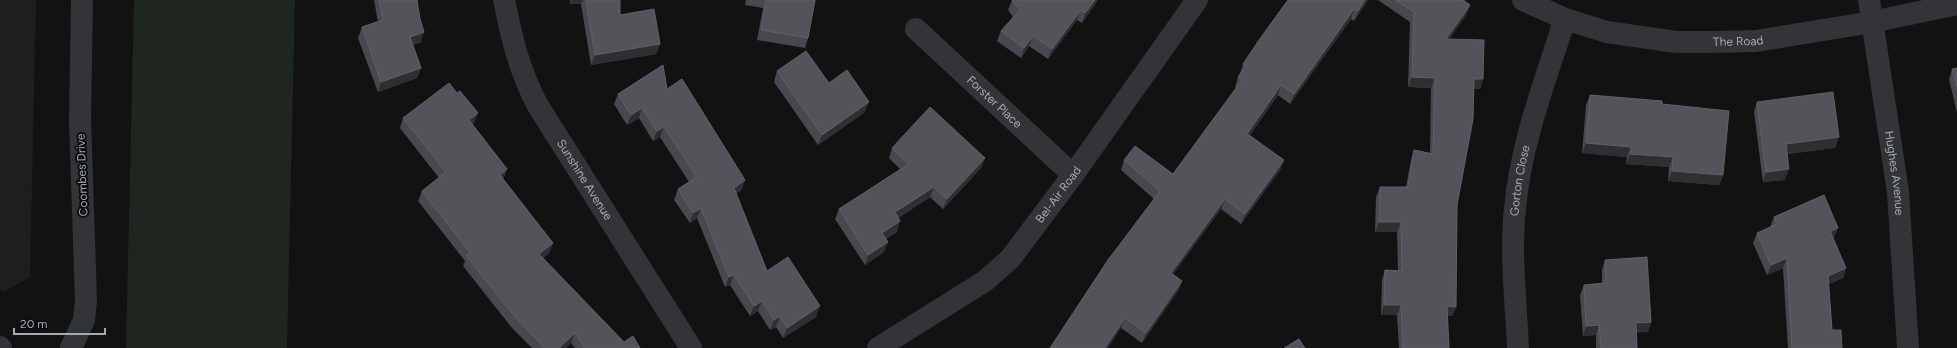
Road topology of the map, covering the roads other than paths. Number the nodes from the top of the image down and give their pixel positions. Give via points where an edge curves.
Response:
1 (82, 0) edge
2 (504, 0) edge
3 (1196, 0) edge
4 (1523, 0) edge
5 (1869, 0) edge
6 (1957, 4) edge
7 (1565, 20) junction
8 (1872, 22) junction
9 (916, 29) dead end
10 (1073, 175) junction
11 (71, 348) edge
12 (691, 348) edge
13 (878, 348) edge
14 (1518, 348) edge
15 (1908, 348) edge

1 - 11 street, Coombes Drive via 80,121 86,301 84,320
2 - 12 street, Sunshine Avenue via 525,82
3 - 10 street, Bel-Air Road
4 - 7 street, The Road
5 - 8 street, Hughes Avenue
6 - 8 street, The Road
7 - 8 street, The Road via 1614,33 1676,42 1756,40
7 - 14 street, Gorton Close via 1526,140 1515,208 1514,277
8 - 15 street, Hughes Avenue via 1898,192
9 - 10 street, Forster Place
10 - 13 street, Bel-Air Road via 1010,259 998,270

